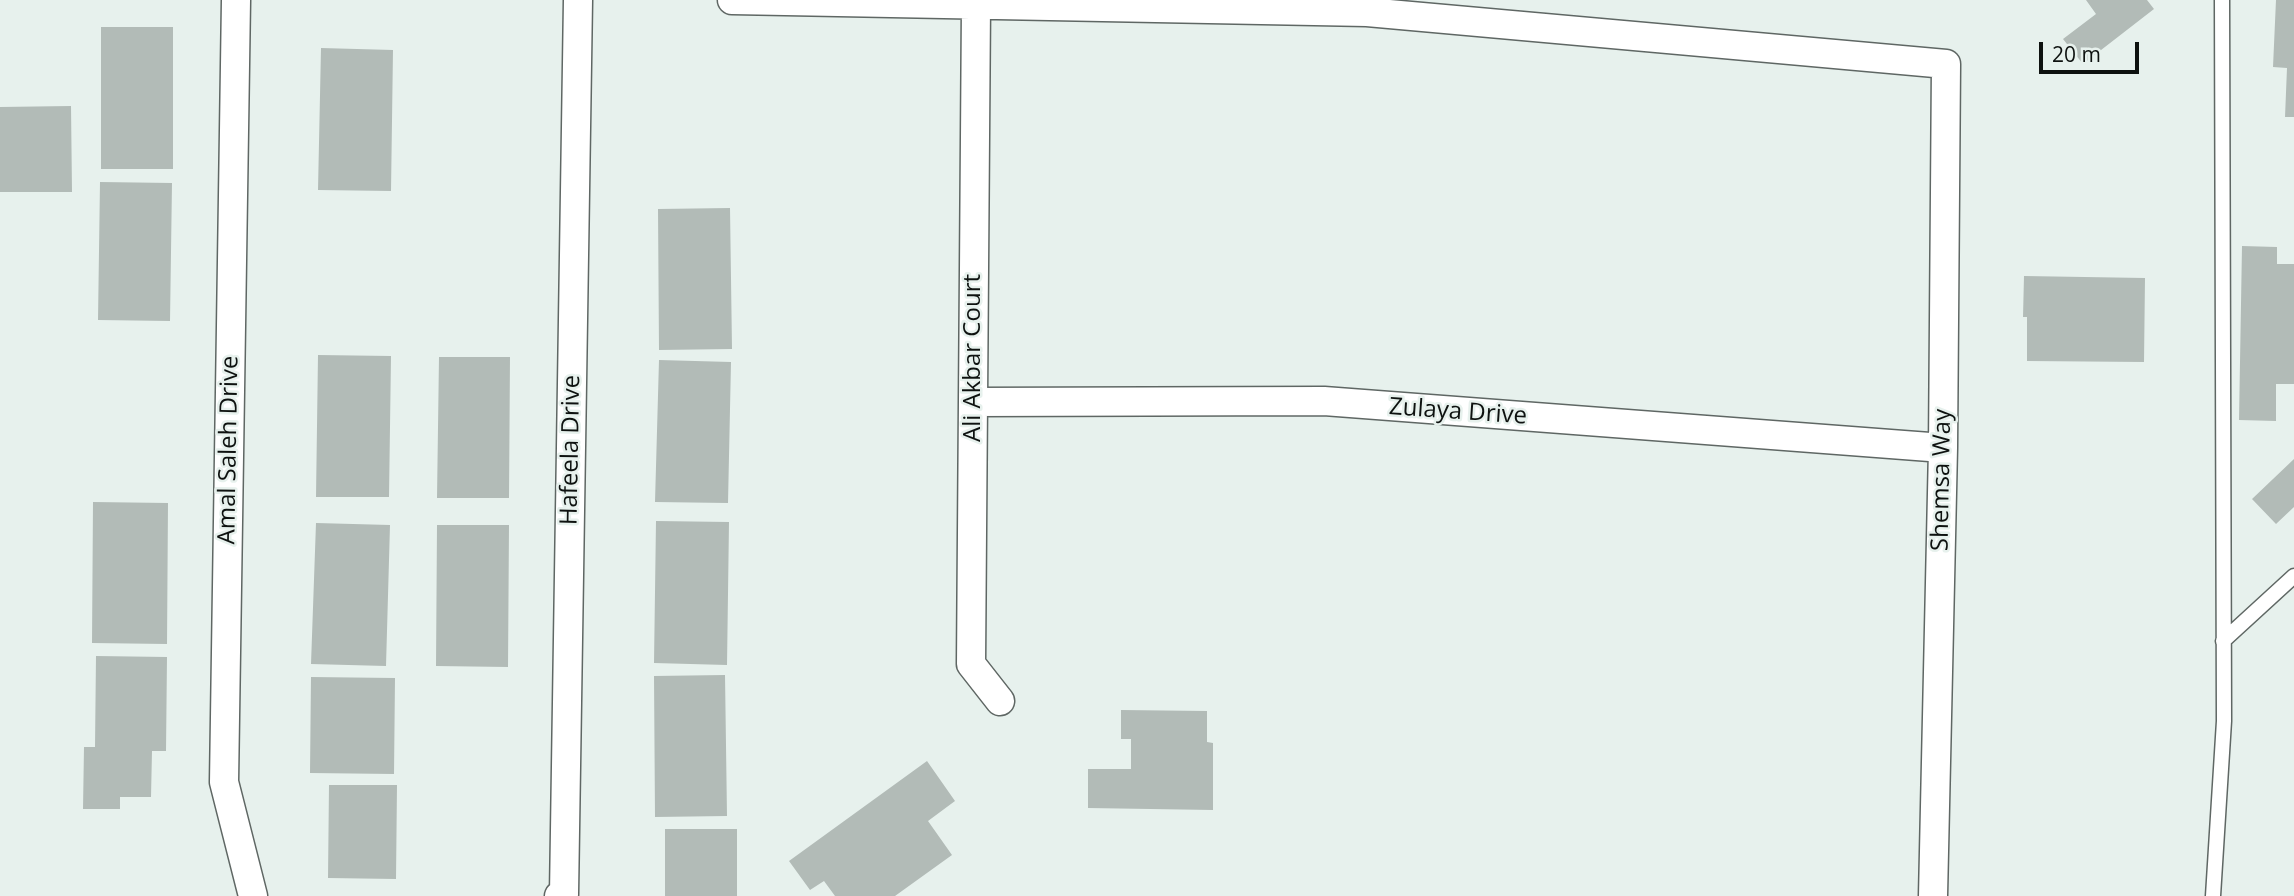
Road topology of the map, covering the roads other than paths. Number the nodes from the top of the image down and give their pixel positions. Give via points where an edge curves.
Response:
1 (236, 0) edge
2 (578, 0) edge
3 (732, 0) edge
4 (2222, 0) edge
5 (976, 5) junction
6 (973, 402) junction
7 (1943, 448) junction
8 (2294, 576) edge
9 (2223, 642) junction
10 (1000, 701) dead end
11 (253, 896) edge
12 (559, 896) edge
13 (1933, 896) edge
14 (2213, 896) edge

1 - 11 street, Amal Saleh Drive via 224,782
2 - 12 street, Hafeela Drive via 565,880 564,894
3 - 5 street
4 - 9 lane
5 - 6 street, Ali Akbar Court
5 - 7 street, Shemsa Way via 1367,12 1946,64
6 - 7 street, Zulaya Drive via 1324,401
6 - 10 street, Ali Akbar Court via 971,664
7 - 13 street, Shemsa Way
8 - 9 lane
9 - 14 lane via 2224,720

